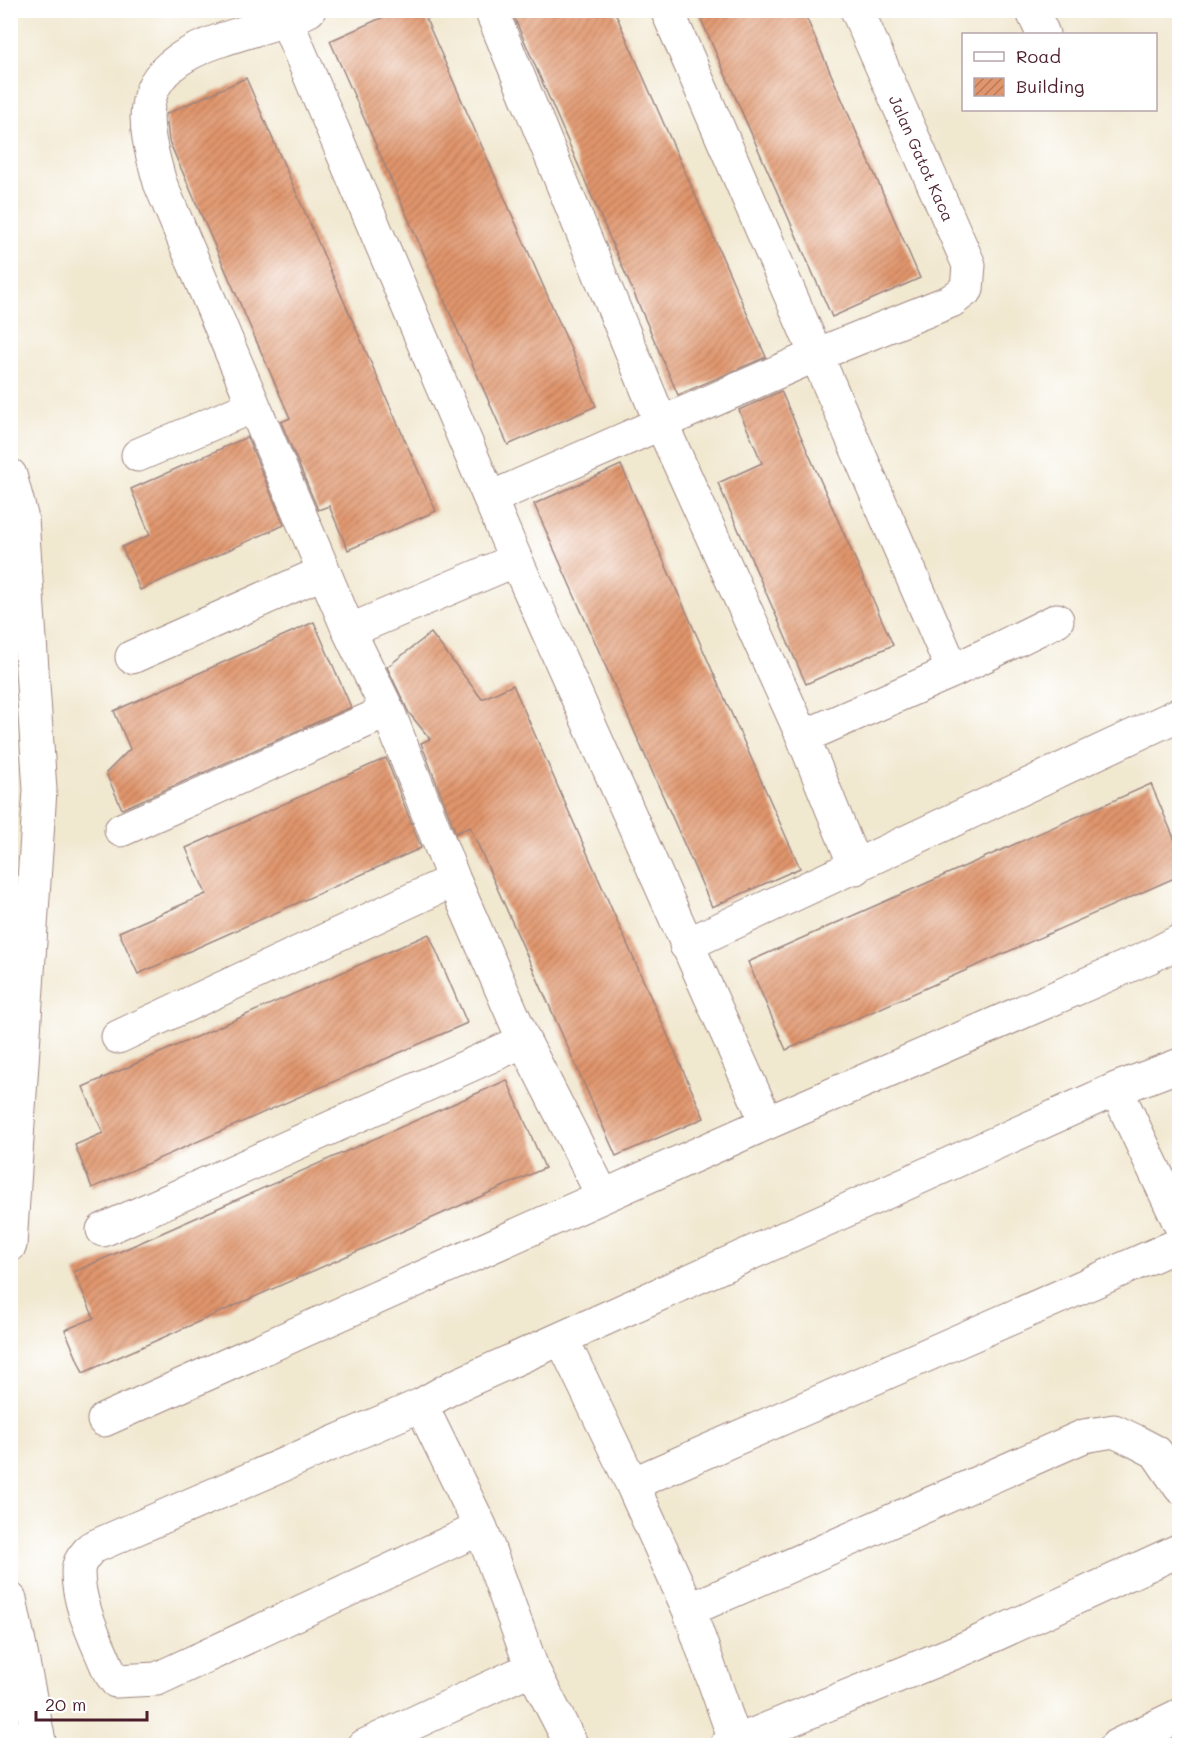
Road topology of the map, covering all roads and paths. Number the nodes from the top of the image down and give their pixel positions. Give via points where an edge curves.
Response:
1 (491, 10) edge
2 (667, 10) edge
3 (857, 10) edge
4 (1032, 10) edge
5 (298, 16) edge
6 (1043, 33) edge
7 (816, 355) junction
8 (253, 406) junction
9 (661, 423) junction
10 (138, 454) dead end
11 (10, 475) edge
12 (491, 498) junction
13 (516, 560) junction
14 (324, 572) junction
15 (1057, 620) dead end
16 (349, 631) junction
17 (132, 657) dead end
18 (953, 671) junction
19 (388, 711) junction
20 (1179, 714) edge
21 (803, 737) junction
22 (121, 830) dead end
23 (856, 868) junction
24 (454, 880) junction
25 (1179, 941) edge
26 (686, 945) junction
27 (118, 1037) dead end
28 (524, 1041) junction
29 (1179, 1065) edge
30 (1116, 1089) junction
31 (767, 1123) junction
32 (603, 1196) junction
33 (1179, 1224) edge
34 (104, 1230) dead end
35 (10, 1245) edge
36 (1179, 1245) edge
37 (562, 1339) junction
38 (421, 1405) junction
39 (104, 1420) dead end
40 (632, 1484) junction
41 (1179, 1487) edge
42 (481, 1528) junction
43 (1179, 1550) edge
44 (11, 1602) edge
45 (689, 1610) junction
46 (532, 1668) junction
47 (1179, 1715) edge
48 (29, 1740) edge
49 (733, 1744) edge
50 (364, 1746) edge
51 (572, 1746) edge
52 (1116, 1746) edge

1 - 9 street
2 - 7 street
3 - 7 street, Jalan Gatot Kaca via 969,265 968,289 951,301
4 - 6 street
5 - 8 street via 189,51 170,64 154,83 147,107 160,183
5 - 12 street
7 - 9 street
7 - 18 street
8 - 10 street
8 - 14 street
9 - 12 street
9 - 21 street
11 - 35 street via 22,519 40,790
12 - 13 street
13 - 16 street
13 - 26 street
14 - 16 street
14 - 17 street
15 - 18 street
16 - 19 street
18 - 21 street
19 - 22 street
19 - 24 street
20 - 23 street
21 - 23 street
23 - 26 street
24 - 27 street
24 - 28 street
25 - 31 street
26 - 31 street
28 - 32 street
28 - 34 street
29 - 30 street
30 - 33 street
30 - 37 street
31 - 32 street
32 - 39 street
36 - 40 street
37 - 38 street
37 - 40 street
38 - 42 street
38 - 42 street via 91,1548 78,1571 83,1604 109,1671 116,1681 157,1679
40 - 45 street
41 - 45 street via 1156,1452 1114,1431 1084,1436
42 - 46 street
43 - 49 street via 968,1647
44 - 48 street
45 - 49 street
46 - 50 street
46 - 51 street
47 - 52 street

